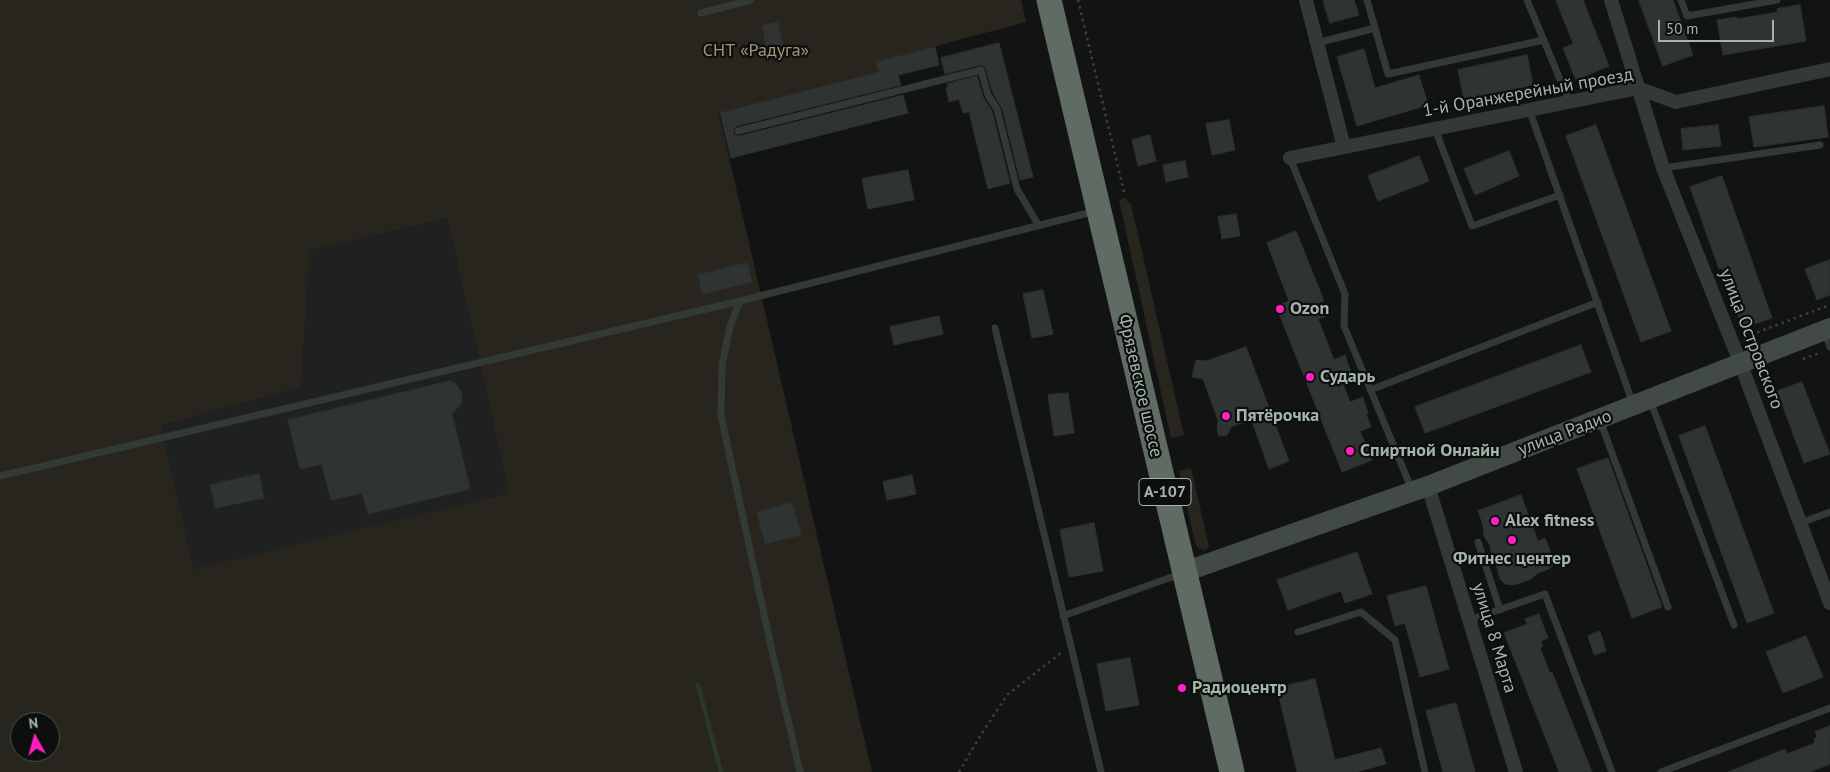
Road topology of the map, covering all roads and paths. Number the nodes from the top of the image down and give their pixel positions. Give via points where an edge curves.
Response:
1 (751, 0) edge
2 (1049, 0) edge
3 (1078, 0) edge
4 (1306, 0) edge
5 (1367, 0) edge
6 (1527, 0) edge
7 (1611, 0) edge
8 (1681, 0) edge
9 (1777, 0) edge
10 (701, 13) dead end
11 (1375, 28) junction
12 (1544, 40) junction
13 (1317, 43) junction
14 (1830, 69) edge
15 (1638, 88) junction
16 (1569, 101) junction
17 (1529, 110) junction
18 (1435, 128) junction
19 (738, 131) dead end
20 (1820, 145) dead end
21 (1344, 147) junction
22 (1290, 158) joint
23 (1663, 168) junction
24 (1124, 192) dead end
25 (1560, 195) junction
26 (1098, 211) junction
27 (1039, 226) junction
28 (740, 301) junction
29 (1598, 302) junction
30 (1830, 305) edge
31 (995, 328) dead end
32 (1828, 335) edge
33 (1732, 342) junction
34 (1740, 362) junction
35 (1370, 390) junction
36 (1642, 403) junction
37 (1600, 419) junction
38 (0, 476) edge
39 (1421, 489) junction
40 (1830, 512) edge
41 (1800, 523) junction
42 (1478, 542) dead end
43 (1184, 572) junction
44 (1830, 603) edge
45 (1668, 608) dead end
46 (1500, 610) junction
47 (1063, 616) junction
48 (1469, 620) junction
49 (1734, 625) dead end
50 (1298, 632) dead end
51 (1070, 646) junction
52 (1830, 708) edge
53 (800, 772) edge
54 (959, 772) edge
55 (1101, 772) edge
56 (1232, 772) edge
57 (1425, 772) edge
58 (1516, 772) edge
59 (1612, 772) edge
60 (1661, 772) edge

1 - 10 lane
2 - 26 highway, Фрязевское шоссе / А-107
3 - 24 path
4 - 13 street
5 - 11 lane
6 - 12 lane
7 - 15 street, улица Островского
8 - 9 lane via 1687,16
11 - 12 lane via 1388,74
11 - 13 lane
12 - 16 lane
13 - 21 street
14 - 15 street, 1-й Оранжерейный проезд via 1676,102
15 - 16 street, 1-й Оранжерейный проезд
15 - 23 street, улица Островского
16 - 17 street, 1-й Оранжерейный проезд
17 - 18 street, 1-й Оранжерейный проезд
17 - 25 lane
18 - 21 street, 1-й Оранжерейный проезд
18 - 25 lane via 1472,226
19 - 27 lane via 981,70 988,95 997,109 1017,189
20 - 23 lane
21 - 22 street, 1-й Оранжерейный проезд
22 - 35 lane via 1345,294 1344,326
23 - 33 street, улица Островского
25 - 29 lane
26 - 27 lane
26 - 43 highway, Фрязевское шоссе / А-107
27 - 28 lane
28 - 38 lane
28 - 53 lane via 730,326 722,365 721,416
29 - 35 lane
29 - 36 lane
30 - 33 path
31 - 47 lane
32 - 34 main road, улица Радио
33 - 34 street, улица Островского
34 - 36 main road, улица Радио
34 - 41 street, улица Островского
35 - 39 lane
36 - 37 main road, улица Радио
36 - 49 lane
37 - 39 main road, улица Радио
37 - 45 lane
39 - 43 main road, улица Радио
39 - 48 street, улица 8 Марта
40 - 41 lane
41 - 44 street, улица Островского
42 - 46 lane
43 - 47 lane
43 - 56 highway, Фрязевское шоссе / А-107
46 - 48 lane
46 - 59 lane via 1545,594
47 - 51 lane
48 - 58 street, улица 8 Марта
50 - 57 lane via 1361,612 1395,640
51 - 54 path via 1007,695
51 - 55 lane
52 - 60 lane

